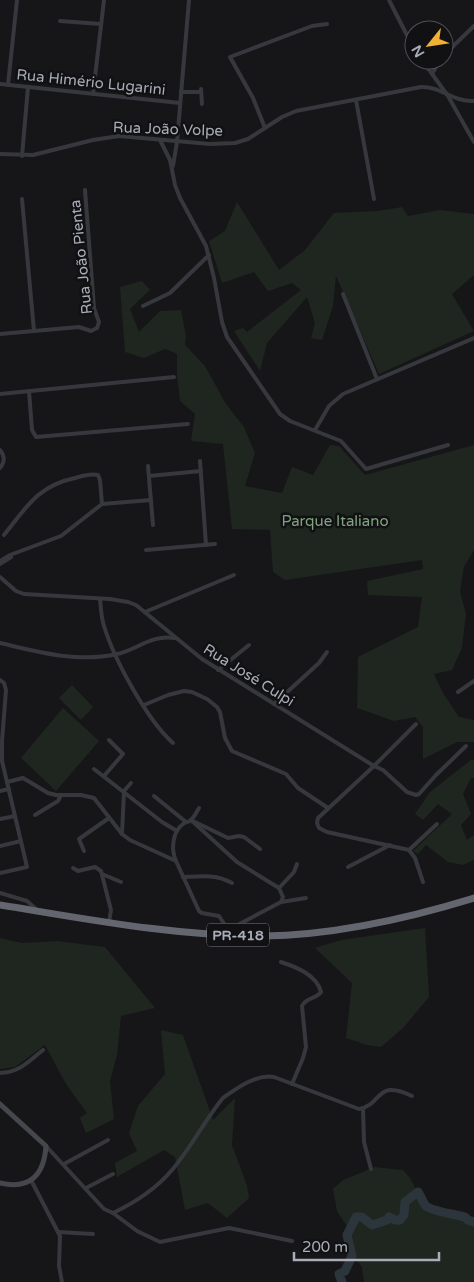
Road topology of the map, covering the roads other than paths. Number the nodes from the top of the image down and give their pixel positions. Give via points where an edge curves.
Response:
1 (18, 0) edge
2 (104, 0) edge
3 (189, 0) edge
4 (389, 0) edge
5 (60, 21) dead end
6 (101, 24) junction
7 (327, 24) dead end
8 (474, 26) edge
9 (404, 29) edge
10 (454, 45) edge
11 (429, 70) edge
12 (434, 70) edge
13 (432, 74) junction
14 (0, 84) edge
15 (8, 85) junction
16 (28, 87) junction
17 (181, 92) junction
18 (93, 94) junction
19 (448, 96) junction
20 (356, 100) junction
21 (474, 101) edge
22 (180, 102) junction
23 (202, 104) dead end
24 (265, 128) junction
25 (160, 140) junction
26 (177, 142) junction
27 (474, 142) edge
28 (0, 154) edge
29 (22, 156) junction
30 (172, 168) junction
31 (85, 190) dead end
32 (22, 199) dead end
33 (374, 200) dead end
34 (209, 256) junction
35 (343, 294) dead end
36 (143, 306) dead end
37 (34, 331) junction
38 (0, 334) edge
39 (474, 338) edge
40 (174, 377) dead end
41 (378, 379) junction
42 (28, 391) junction
43 (0, 394) edge
44 (188, 424) dead end
45 (315, 430) junction
46 (448, 445) dead end
47 (0, 450) edge
48 (200, 461) dead end
49 (148, 466) dead end
50 (0, 468) edge
51 (201, 472) junction
52 (149, 476) junction
53 (151, 500) junction
54 (102, 504) junction
55 (153, 525) dead end
56 (4, 535) dead end
57 (215, 544) dead end
58 (206, 545) junction
59 (146, 550) dead end
60 (0, 563) edge
61 (234, 576) dead end
62 (0, 577) edge
63 (100, 599) junction
64 (145, 612) junction
65 (175, 638) junction
66 (0, 643) edge
67 (249, 645) dead end
68 (327, 652) dead end
69 (116, 654) junction
70 (218, 670) junction
71 (474, 680) edge
72 (2, 682) edge
73 (470, 684) junction
74 (474, 689) edge
75 (458, 692) dead end
76 (274, 704) junction
77 (144, 706) junction
78 (416, 724) dead end
79 (109, 740) dead end
80 (173, 743) dead end
81 (466, 746) dead end
82 (1, 761) edge
83 (374, 766) junction
84 (94, 769) dead end
85 (104, 776) junction
86 (7, 782) junction
87 (131, 783) dead end
88 (9, 789) junction
89 (0, 791) edge
90 (124, 791) junction
91 (61, 795) junction
92 (154, 796) dead end
93 (200, 808) dead end
94 (328, 808) junction
95 (35, 815) dead end
96 (15, 816) junction
97 (109, 818) junction
98 (0, 820) edge
99 (188, 821) junction
100 (437, 824) dead end
101 (177, 831) junction
102 (122, 834) junction
103 (21, 841) junction
104 (390, 844) junction
105 (0, 846) edge
106 (260, 849) dead end
107 (409, 850) junction
108 (84, 851) dead end
109 (176, 861) junction
110 (297, 864) dead end
111 (348, 867) dead end
112 (73, 868) dead end
113 (0, 873) edge
114 (102, 874) junction
115 (183, 877) junction
116 (121, 882) dead end
117 (424, 882) dead end
118 (232, 883) dead end
119 (279, 888) junction
120 (0, 893) edge
121 (306, 898) dead end
122 (474, 898) edge
123 (281, 902) junction
124 (0, 904) edge
125 (38, 911) junction
126 (109, 922) junction
127 (230, 932) junction
128 (281, 962) dead end
129 (43, 1050) dead end
130 (0, 1073) edge
131 (292, 1084) junction
132 (412, 1096) dead end
133 (0, 1104) edge
134 (363, 1108) junction
135 (108, 1140) dead end
136 (46, 1146) junction
137 (64, 1164) junction
138 (371, 1169) dead end
139 (113, 1174) dead end
140 (31, 1180) junction
141 (0, 1183) edge
142 (86, 1188) junction
143 (113, 1213) junction
144 (58, 1232) junction
145 (93, 1234) dead end
146 (292, 1241) dead end
147 (62, 1282) edge

1 - 15 street
2 - 6 street
3 - 17 street
4 - 9 street
5 - 6 street
6 - 18 street
7 - 24 street via 312,26 230,57 253,98
8 - 10 street
11 - 13 street
12 - 13 street
13 - 19 street
14 - 15 street, Rua Himério Lugarini
15 - 16 street, Rua Himério Lugarini
16 - 18 street, Rua Himério Lugarini
16 - 29 street
17 - 22 street
17 - 23 street via 201,90
18 - 22 street, Rua Himério Lugarini
19 - 20 street, Rua João Volpe via 436,89 421,87
19 - 21 street, Rua João Volpe
19 - 27 street
20 - 24 street, Rua João Volpe via 296,111
20 - 33 street
22 - 26 street
24 - 26 street, Rua João Volpe via 235,143
25 - 26 street, Rua João Volpe
25 - 29 street, Rua João Volpe via 110,137
25 - 30 street
26 - 30 street
28 - 29 street, Rua João Volpe
30 - 34 street via 177,191
31 - 37 street, Rua João Pienta via 94,308 99,322 97,328 91,331 78,327
32 - 37 street
34 - 36 street via 170,293
34 - 45 street via 222,322 231,343 280,414
35 - 41 street
37 - 38 street
39 - 41 street
40 - 42 street
41 - 45 street via 337,398
42 - 43 street
42 - 44 street via 32,430 38,438
45 - 46 street via 344,444 366,469
47 - 50 street via 4,458
48 - 51 street
49 - 52 street
51 - 52 street
51 - 58 street
52 - 53 street
53 - 54 street
53 - 55 street
54 - 56 street via 98,476 90,474 61,482 38,494
54 - 60 street via 61,536 10,555
57 - 58 street
58 - 59 street
61 - 64 street
62 - 63 street, Rua José Culpi via 24,594
63 - 64 street, Rua José Culpi via 128,602
63 - 69 street via 104,627
64 - 65 street, Rua José Culpi
65 - 69 street via 153,639
65 - 70 street, Rua José Culpi
66 - 69 street via 72,657
67 - 70 street
68 - 76 street
69 - 77 street
70 - 76 street, Rua José Culpi
71 - 73 street
72 - 82 street via 6,695
73 - 74 street
73 - 75 street
76 - 83 street, Rua José Culpi
77 - 80 street via 162,734
77 - 94 street via 184,691 208,699 220,712 225,738 232,751 286,774 298,788
78 - 83 street
79 - 85 street via 122,754
81 - 83 street, Rua José Culpi via 416,795 407,792
82 - 86 street
83 - 94 street
84 - 85 street
85 - 90 street
86 - 88 street
86 - 91 street via 26,779 48,794
87 - 90 street
88 - 89 street
88 - 96 street
90 - 101 street
90 - 102 street
91 - 95 street via 58,801
91 - 97 street via 94,798
92 - 99 street
93 - 99 street
94 - 104 street via 317,820 317,825 323,830
96 - 98 street
96 - 103 street
97 - 102 street
97 - 108 street via 79,839
99 - 101 street
99 - 106 street via 228,838 244,837
99 - 119 street via 237,862
100 - 107 street
101 - 109 street via 173,850
102 - 109 street
103 - 105 street
103 - 113 street via 27,867
104 - 107 street
104 - 111 street
107 - 117 street
109 - 115 street
110 - 119 street
112 - 114 street via 78,871 98,868
114 - 116 street
114 - 126 street via 111,910
115 - 118 street via 213,876
115 - 127 street via 199,911 219,916
119 - 123 street via 283,897
120 - 125 street via 27,901
121 - 123 street
122 - 127 highway, PR-418 via 427,912 335,929 294,934
123 - 127 street
124 - 125 highway, PR-418
125 - 126 highway, PR-418
126 - 127 highway, PR-418 via 155,929
128 - 131 street via 305,972 320,986 321,992 302,1006 306,1046
129 - 130 street via 18,1069
131 - 134 street via 355,1108
131 - 143 street via 264,1077 232,1091 217,1105 179,1161 160,1182
132 - 134 street via 386,1090
133 - 136 street
134 - 138 street via 364,1142
135 - 137 street
136 - 137 street
136 - 140 street via 40,1171
137 - 142 street
139 - 142 street
140 - 141 street via 20,1185
140 - 144 street
142 - 143 street via 104,1209
143 - 146 street via 130,1227 160,1242 229,1228
144 - 145 street
144 - 147 street

